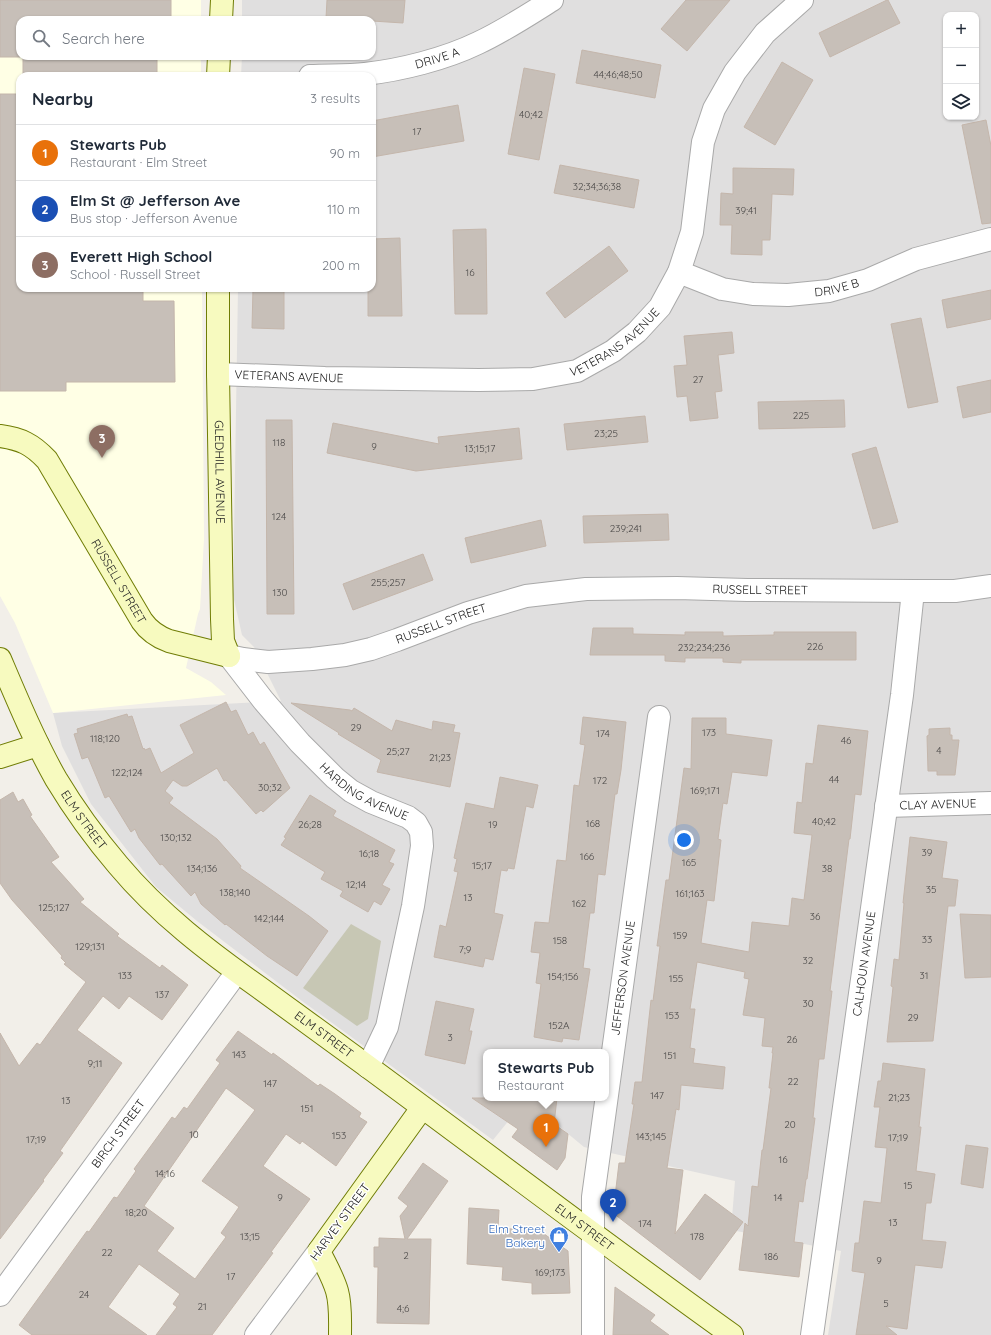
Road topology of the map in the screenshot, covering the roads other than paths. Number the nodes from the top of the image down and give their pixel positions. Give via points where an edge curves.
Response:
1 (222, 0) edge
2 (552, 0) edge
3 (802, 0) edge
4 (221, 16) edge
5 (219, 60) edge
6 (218, 72) edge
7 (376, 72) edge
8 (991, 239) edge
9 (679, 272) junction
10 (218, 292) edge
11 (218, 374) junction
12 (0, 436) edge
13 (991, 586) edge
14 (913, 591) junction
15 (228, 656) junction
16 (0, 658) edge
17 (659, 717) dead end
18 (38, 745) junction
19 (0, 757) edge
20 (991, 803) edge
21 (886, 806) junction
22 (237, 972) junction
23 (368, 1067) junction
24 (609, 1081) edge
25 (606, 1101) edge
26 (422, 1108) junction
27 (594, 1234) junction
28 (319, 1251) junction
29 (0, 1296) edge
30 (256, 1335) edge
31 (340, 1335) edge
32 (593, 1335) edge
33 (732, 1335) edge
34 (812, 1335) edge

1 - 4 street
2 - 7 street, DRIVE A via 478,43 424,62
3 - 9 street, VETERANS AVENUE via 765,33 735,72 714,109 703,142 692,232
5 - 6 street
8 - 9 street, DRIVE B via 916,259 868,280 829,291 795,295 753,294 722,289
9 - 11 street, VETERANS AVENUE via 660,307 637,332 613,351 577,371 533,379 480,380
10 - 11 street, GLEDHILL AVENUE
11 - 15 street, GLEDHILL AVENUE via 222,627
12 - 15 street, RUSSELL STREET via 22,440 47,460 150,631 169,641
13 - 14 street, RUSSELL STREET via 955,591
14 - 15 street, RUSSELL STREET via 619,588 560,591 526,596 468,613 371,649 345,655 268,662
14 - 21 street, CALHOUN AVENUE via 902,695
15 - 23 street, HARDING AVENUE via 262,700 335,778 371,802 408,816 421,832 422,846 413,906 389,1019
16 - 18 street, ELM STREET
17 - 24 street, JEFFERSON AVENUE
18 - 19 street
18 - 22 street, ELM STREET via 55,778 78,813 118,866 174,923
20 - 21 street, CLAY AVENUE
21 - 34 street, CALHOUN AVENUE
22 - 23 street, ELM STREET
22 - 29 street, BIRCH STREET
23 - 26 street, ELM STREET
25 - 27 street, JEFFERSON AVENUE via 593,1197
26 - 27 street, ELM STREET
26 - 28 street, HARVEY STREET
27 - 32 street, JEFFERSON AVENUE
27 - 33 street, ELM STREET
28 - 30 street, HARVEY STREET
28 - 31 street via 337,1292

